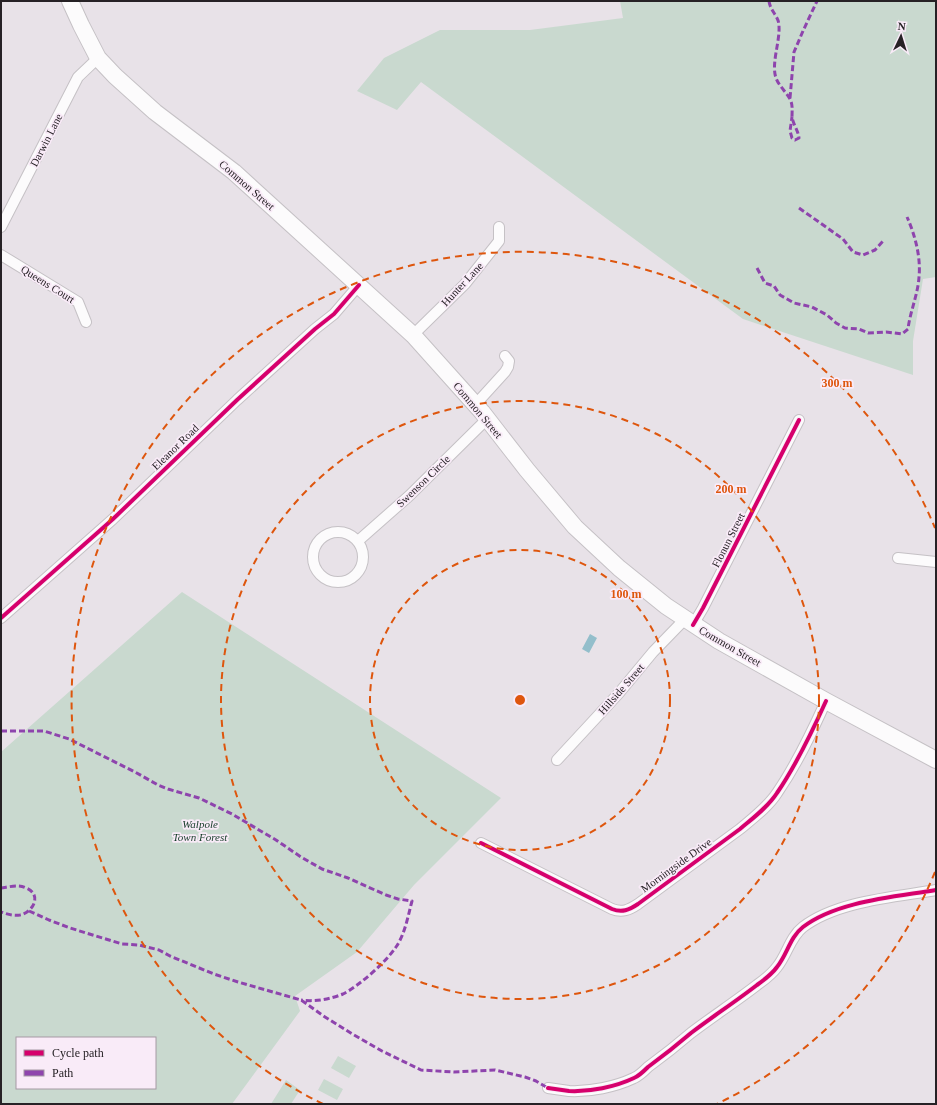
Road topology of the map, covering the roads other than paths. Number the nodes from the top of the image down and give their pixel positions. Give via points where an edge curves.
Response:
1 (70, 1) edge
2 (98, 58) junction
3 (1, 227) edge
4 (499, 227) dead end
5 (1, 255) edge
6 (359, 286) junction
7 (86, 322) dead end
8 (413, 335) junction
9 (505, 356) dead end
10 (475, 405) junction
11 (487, 419) junction
12 (799, 420) dead end
13 (358, 542) junction
14 (898, 558) dead end
15 (936, 562) edge
16 (1, 618) edge
17 (689, 622) junction
18 (826, 701) junction
19 (557, 760) dead end
20 (936, 760) edge
21 (481, 843) dead end
22 (936, 890) edge
23 (548, 1088) dead end

1 - 2 main road, Common Street
2 - 3 street, Darwin Lane via 78,77
2 - 6 main road, Common Street via 155,112 234,172
4 - 8 street, Hunter Lane via 499,241 465,284
5 - 7 street, Queens Court via 78,302
6 - 8 main road, Common Street
6 - 16 street, Eleanor Road via 334,314
8 - 10 main road, Common Street
9 - 10 street via 509,361 505,372
10 - 11 main road, Common Street
11 - 13 street, Swenson Circle
11 - 17 main road, Common Street via 575,527 629,576
12 - 17 street, Flonun Street via 703,608
13 - 13 street via 364,558 356,574 340,582 328,580 319,572 314,562 314,550 325,535 343,532
14 - 15 street
17 - 18 main road, Common Street
17 - 19 street, Hillside Street via 653,652
18 - 20 main road, Common Street
18 - 21 street, Morningside Drive via 805,746 772,800 740,829 626,911 602,904
22 - 23 street via 865,901 834,911 803,926 777,968 635,1078 611,1086 585,1090

